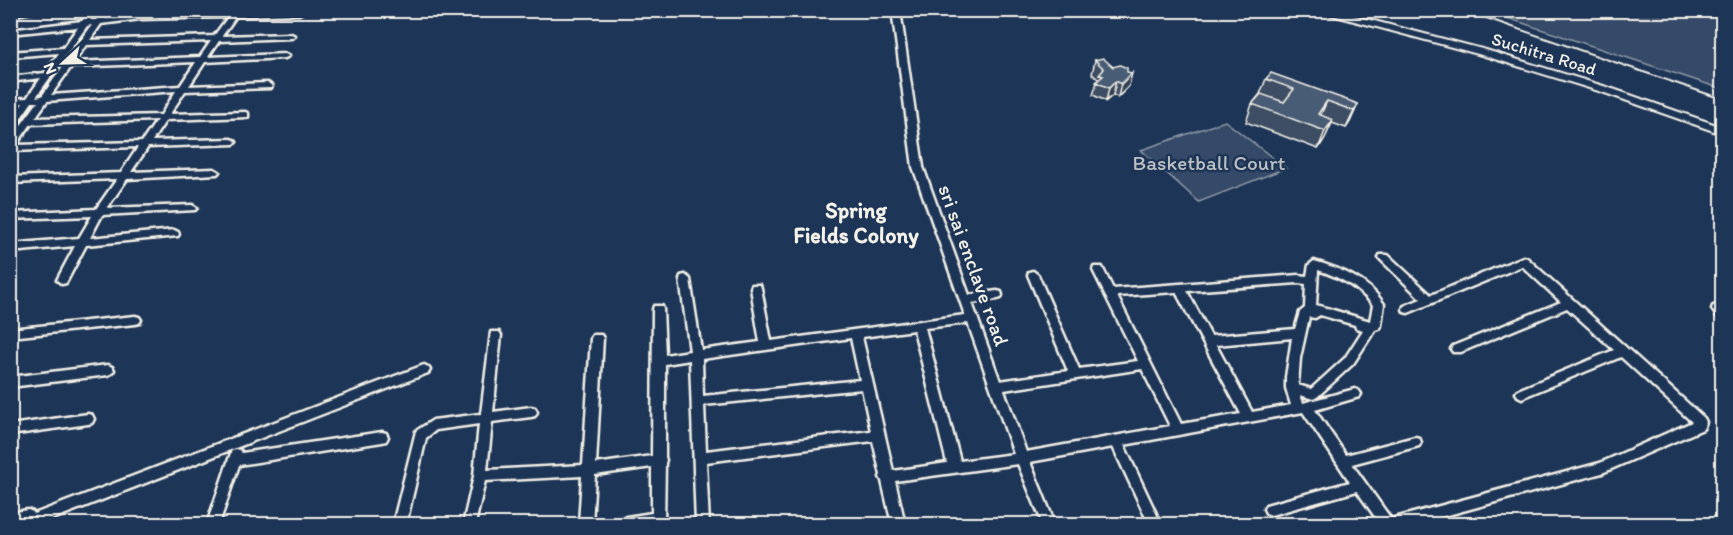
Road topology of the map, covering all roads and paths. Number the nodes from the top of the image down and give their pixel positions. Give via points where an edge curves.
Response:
1 (39, 10) edge
2 (94, 10) edge
3 (107, 10) edge
4 (896, 10) edge
5 (1318, 10) edge
6 (1334, 10) edge
7 (299, 12) dead end
8 (234, 13) edge
9 (10, 14) edge
10 (99, 21) junction
11 (86, 23) junction
12 (10, 32) edge
13 (291, 36) dead end
14 (218, 38) junction
15 (84, 43) junction
16 (66, 50) junction
17 (10, 56) edge
18 (285, 56) dead end
19 (202, 61) junction
20 (69, 65) junction
21 (47, 75) junction
22 (10, 80) edge
23 (268, 86) dead end
24 (183, 87) junction
25 (47, 96) junction
26 (30, 100) junction
27 (10, 102) edge
28 (245, 115) dead end
29 (164, 116) junction
30 (29, 121) junction
31 (1722, 125) edge
32 (10, 127) edge
33 (1722, 131) edge
34 (231, 142) dead end
35 (144, 146) junction
36 (10, 147) edge
37 (214, 172) dead end
38 (123, 177) junction
39 (10, 180) edge
40 (192, 208) dead end
41 (99, 212) junction
42 (10, 216) edge
43 (174, 234) dead end
44 (82, 242) junction
45 (10, 248) edge
46 (1384, 258) dead end
47 (1098, 270) dead end
48 (1033, 275) dead end
49 (685, 279) dead end
50 (62, 280) dead end
51 (1311, 281) junction
52 (756, 288) dead end
53 (1180, 289) junction
54 (1110, 293) junction
55 (997, 295) dead end
56 (965, 300) junction
57 (1429, 300) junction
58 (1569, 303) junction
59 (1722, 308) edge
60 (658, 309) dead end
61 (1408, 309) dead end
62 (1722, 315) edge
63 (971, 318) junction
64 (135, 320) dead end
65 (919, 326) junction
66 (10, 333) edge
67 (1299, 333) junction
68 (856, 334) junction
69 (495, 335) dead end
70 (597, 338) dead end
71 (1207, 341) junction
72 (766, 345) junction
73 (1457, 349) dead end
74 (1621, 352) junction
75 (696, 354) junction
76 (660, 360) junction
77 (1145, 364) junction
78 (108, 370) dead end
79 (424, 370) dead end
80 (1075, 373) junction
81 (10, 382) edge
82 (867, 384) junction
83 (997, 386) junction
84 (1292, 388) junction
85 (1522, 393) dead end
86 (1355, 394) dead end
87 (698, 401) junction
88 (1301, 408) junction
89 (531, 412) dead end
90 (1248, 416) junction
91 (486, 417) junction
92 (88, 419) dead end
93 (10, 430) edge
94 (1178, 430) junction
95 (879, 435) junction
96 (382, 437) dead end
97 (1116, 441) junction
98 (240, 442) junction
99 (1415, 442) dead end
100 (701, 457) junction
101 (1022, 458) junction
102 (234, 460) junction
103 (660, 460) junction
104 (1342, 461) junction
105 (955, 468) junction
106 (589, 470) junction
107 (480, 476) junction
108 (886, 477) junction
109 (1359, 485) junction
110 (1271, 509) dead end
111 (10, 519) edge
112 (658, 521) edge
113 (213, 525) edge
114 (399, 525) edge
115 (469, 525) edge
116 (586, 525) edge
117 (620, 525) edge
118 (702, 525) edge
119 (898, 525) edge
120 (1049, 525) edge
121 (1155, 525) edge
122 (1387, 525) edge
123 (1395, 525) edge

1 - 9 street
2 - 11 street
3 - 10 street
4 - 56 street, sri sai enclave road via 918,167
5 - 33 main road, Suchitra Road via 1492,55
6 - 31 main road, Suchitra Road via 1508,55
7 - 8 street
8 - 10 street
8 - 14 street
10 - 11 street
10 - 15 street
11 - 12 street
11 - 16 street
13 - 14 street
14 - 15 street
14 - 19 street
15 - 20 street
16 - 17 street
16 - 21 street
18 - 19 street
19 - 20 street
19 - 24 street
20 - 25 street
21 - 22 street
21 - 26 street
23 - 24 street
24 - 25 street
24 - 29 street
25 - 26 street
25 - 30 street
26 - 27 street
26 - 32 street
28 - 29 street
29 - 30 street
29 - 35 street
30 - 36 street
34 - 35 street
35 - 36 street
35 - 38 street
37 - 38 street
38 - 39 street
38 - 41 street
40 - 41 street
41 - 42 street
41 - 44 street
43 - 44 street
44 - 45 street
44 - 50 street
46 - 57 street
47 - 54 street
48 - 80 street
49 - 75 street
51 - 51 street via 1310,308 1376,326 1379,304 1365,287 1344,274 1314,265
51 - 53 street
52 - 72 street
53 - 54 street
53 - 71 street
54 - 77 street
55 - 56 street
56 - 63 street, sri sai enclave road
57 - 58 street via 1523,261
57 - 61 street
58 - 73 street
58 - 74 street
59 - 62 street via 1718,309
60 - 76 street
63 - 65 street
63 - 83 street, sri sai enclave road
64 - 66 street
65 - 68 street
65 - 105 street
67 - 71 street
67 - 84 street
67 - 84 street via 1305,312 1369,328 1348,361 1313,394
68 - 72 street
68 - 82 street
69 - 91 street
70 - 106 street
71 - 90 street
72 - 75 street
74 - 85 street
74 - 123 street via 1700,424 1602,468
75 - 76 street
75 - 87 street
76 - 103 street
77 - 80 street
77 - 94 street
78 - 81 street
79 - 98 street
80 - 83 street
82 - 87 street
82 - 95 street
83 - 101 street, sri sai enclave road
84 - 88 street
86 - 88 street
87 - 100 street
88 - 90 street
88 - 104 street
89 - 91 street
90 - 94 street
91 - 107 street
91 - 114 street via 433,425 420,435
92 - 93 street
94 - 97 street
95 - 100 street
95 - 108 street
96 - 102 street
97 - 101 street
97 - 121 street
98 - 102 street
98 - 111 street via 32,518
99 - 104 street
100 - 118 street
101 - 105 street
101 - 120 street, sri sai enclave road
102 - 113 street
103 - 106 street
103 - 112 street
104 - 109 street
105 - 108 street
106 - 107 street
106 - 116 street
107 - 115 street
108 - 119 street
109 - 110 street
109 - 122 street
112 - 117 street

